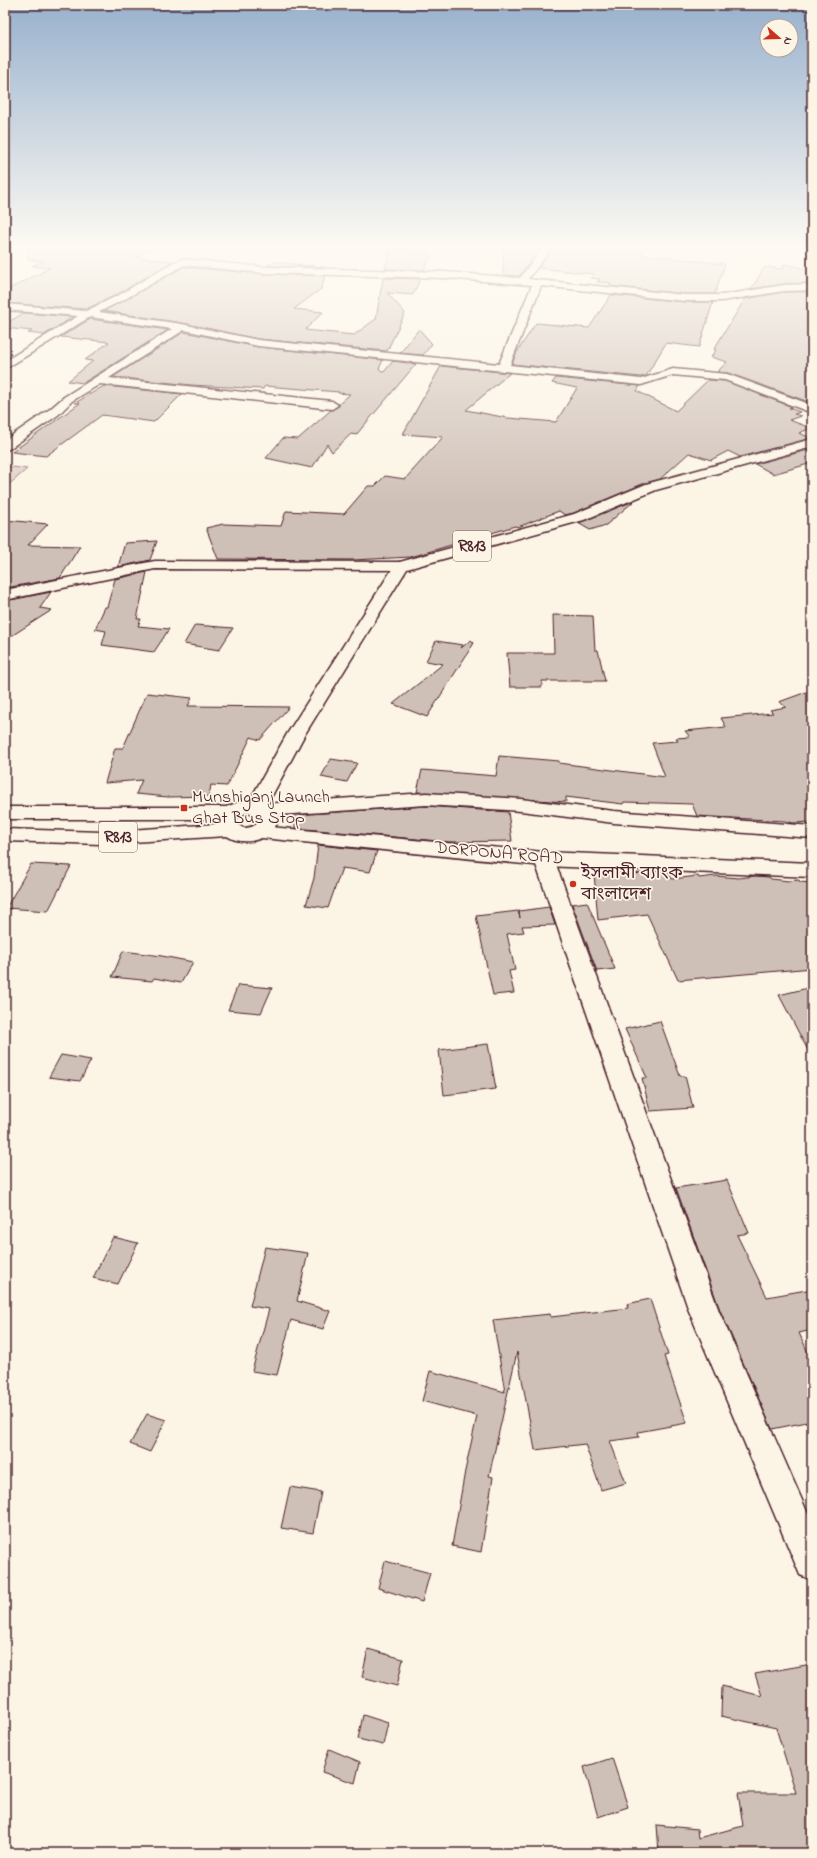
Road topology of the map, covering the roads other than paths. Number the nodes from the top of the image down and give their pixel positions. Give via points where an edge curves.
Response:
1 (60, 332) edge
2 (175, 332) edge
3 (203, 332) edge
4 (518, 332) edge
5 (5, 366) edge
6 (503, 368) junction
7 (98, 380) junction
8 (332, 405) dead end
9 (812, 409) edge
10 (812, 443) edge
11 (5, 446) edge
12 (400, 566) junction
13 (5, 595) edge
14 (260, 808) junction
15 (5, 813) edge
16 (230, 821) junction
17 (259, 832) junction
18 (812, 832) edge
19 (5, 835) edge
20 (544, 859) junction
21 (812, 870) edge
22 (812, 1563) edge

1 - 5 street
2 - 7 street
3 - 6 street via 258,344
4 - 6 street
6 - 9 street via 641,382 673,372 727,377
7 - 8 street
7 - 11 street
10 - 12 street, R813 via 651,487 579,517
12 - 13 street via 155,565
12 - 14 street via 296,734
14 - 16 street, R813 via 242,807
14 - 17 street via 269,815 270,821
14 - 18 street via 426,799 521,805 614,817
15 - 16 street, R813
16 - 17 street, R813 via 239,834
16 - 19 street, R813 via 101,838
17 - 20 street, DORPONA ROAD
20 - 21 street, DORPONA ROAD
20 - 22 street via 704,1311

